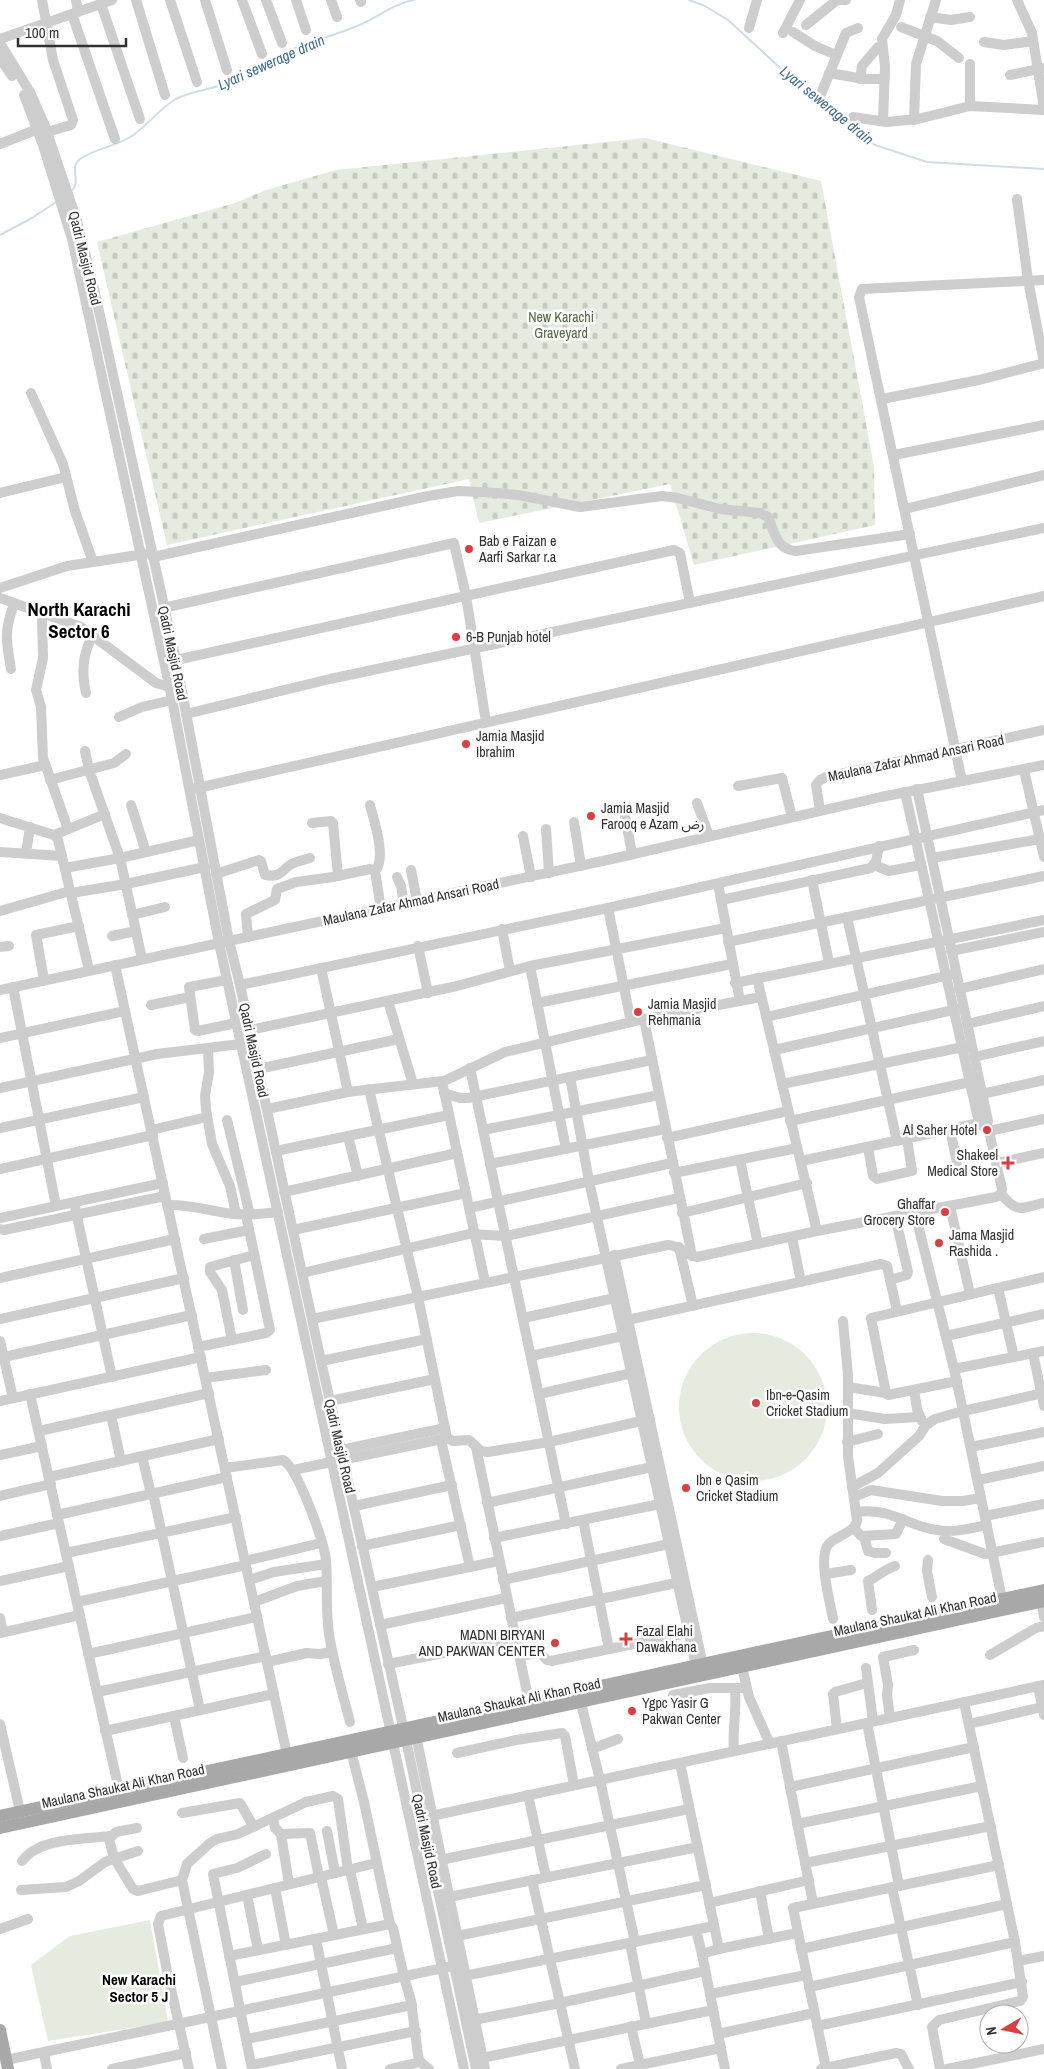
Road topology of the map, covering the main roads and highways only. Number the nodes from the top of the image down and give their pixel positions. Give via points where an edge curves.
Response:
1 (1042, 1596) edge
2 (700, 1670) junction
3 (579, 1696) junction
4 (404, 1734) junction
5 (288, 1760) junction
6 (0, 1816) edge
7 (0, 1828) edge
8 (0, 2030) edge
9 (7, 2065) edge

1 - 2 main road, Maulana Shaukat Ali Khan Road via 1002,1599
1 - 2 main road, Maulana Shaukat Ali Khan Road via 742,1667
2 - 3 main road, Maulana Shaukat Ali Khan Road
3 - 4 main road, Maulana Shaukat Ali Khan Road
3 - 4 main road, Maulana Shaukat Ali Khan Road via 529,1702
4 - 5 main road, Maulana Shaukat Ali Khan Road
4 - 5 main road, Maulana Shaukat Ali Khan Road via 351,1751
5 - 6 main road, Maulana Shaukat Ali Khan Road via 119,1790
5 - 7 main road, Maulana Shaukat Ali Khan Road
8 - 9 main road

